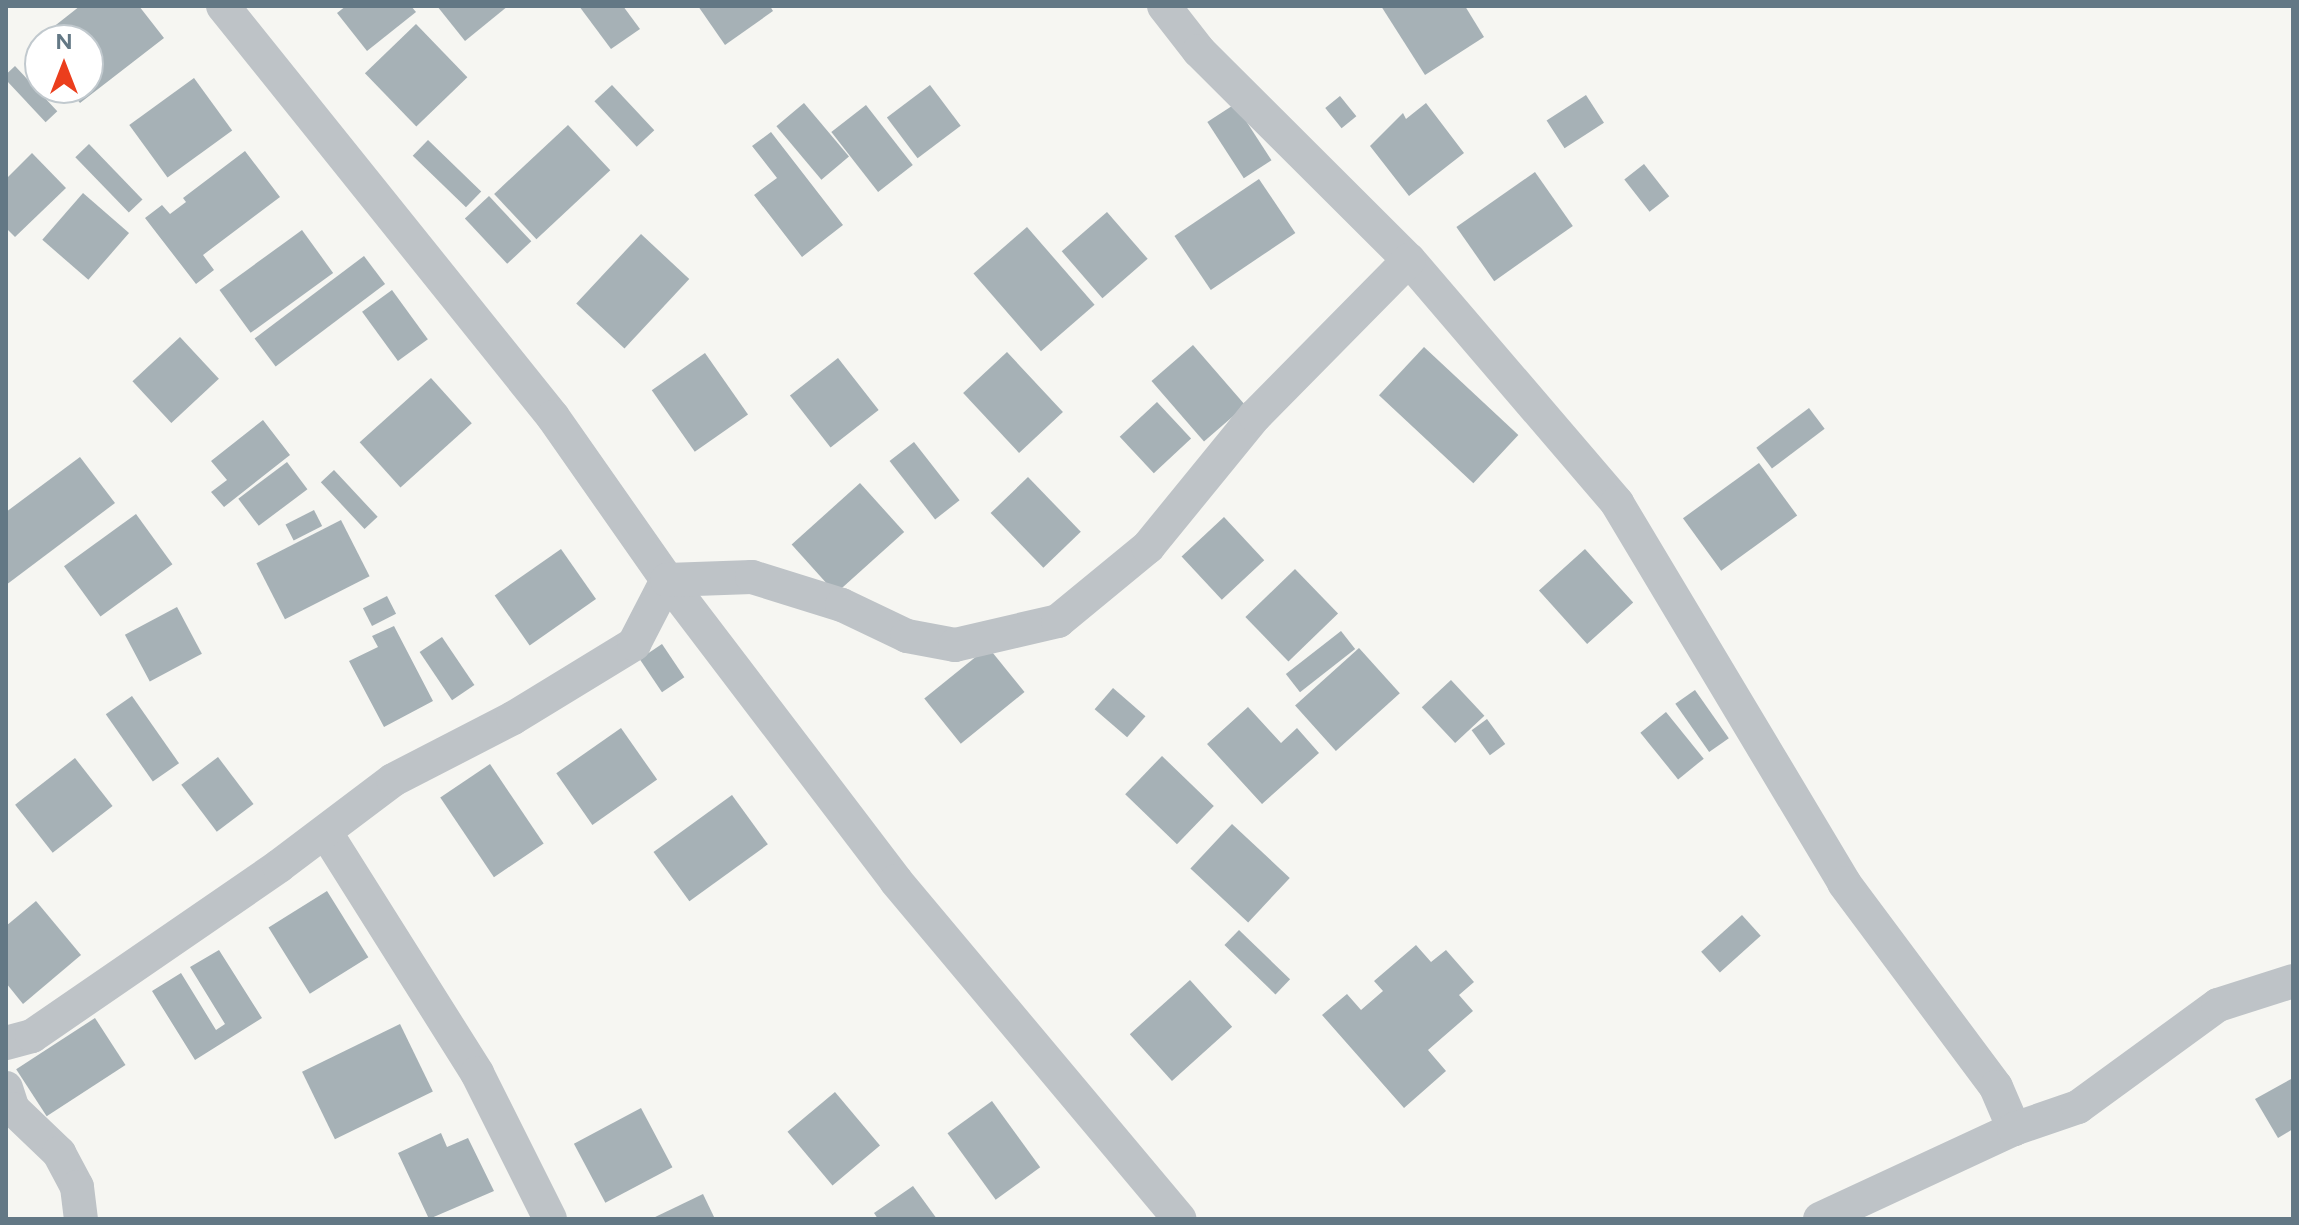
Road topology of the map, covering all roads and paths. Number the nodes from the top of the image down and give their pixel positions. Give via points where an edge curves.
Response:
1 (223, 6) edge
2 (1164, 6) edge
3 (1409, 260) junction
4 (667, 580) junction
5 (326, 833) junction
6 (2293, 981) edge
7 (6, 1043) edge
8 (6, 1088) edge
9 (2014, 1129) junction
10 (81, 1219) edge
11 (550, 1219) edge
12 (1180, 1219) edge
13 (1820, 1219) edge

1 - 4 street via 553,417
2 - 3 street via 1199,51
3 - 4 street via 1255,416 1148,547 1058,621 955,645 907,636 842,605 752,577
3 - 9 street via 1617,503 1844,883 1996,1087
4 - 5 street via 634,644 526,711 393,780
4 - 12 street via 896,881
5 - 7 street via 32,1036
5 - 11 street via 477,1073
6 - 9 street via 2218,1005 2078,1107
8 - 10 street via 13,1109 59,1153 77,1187
9 - 13 street

